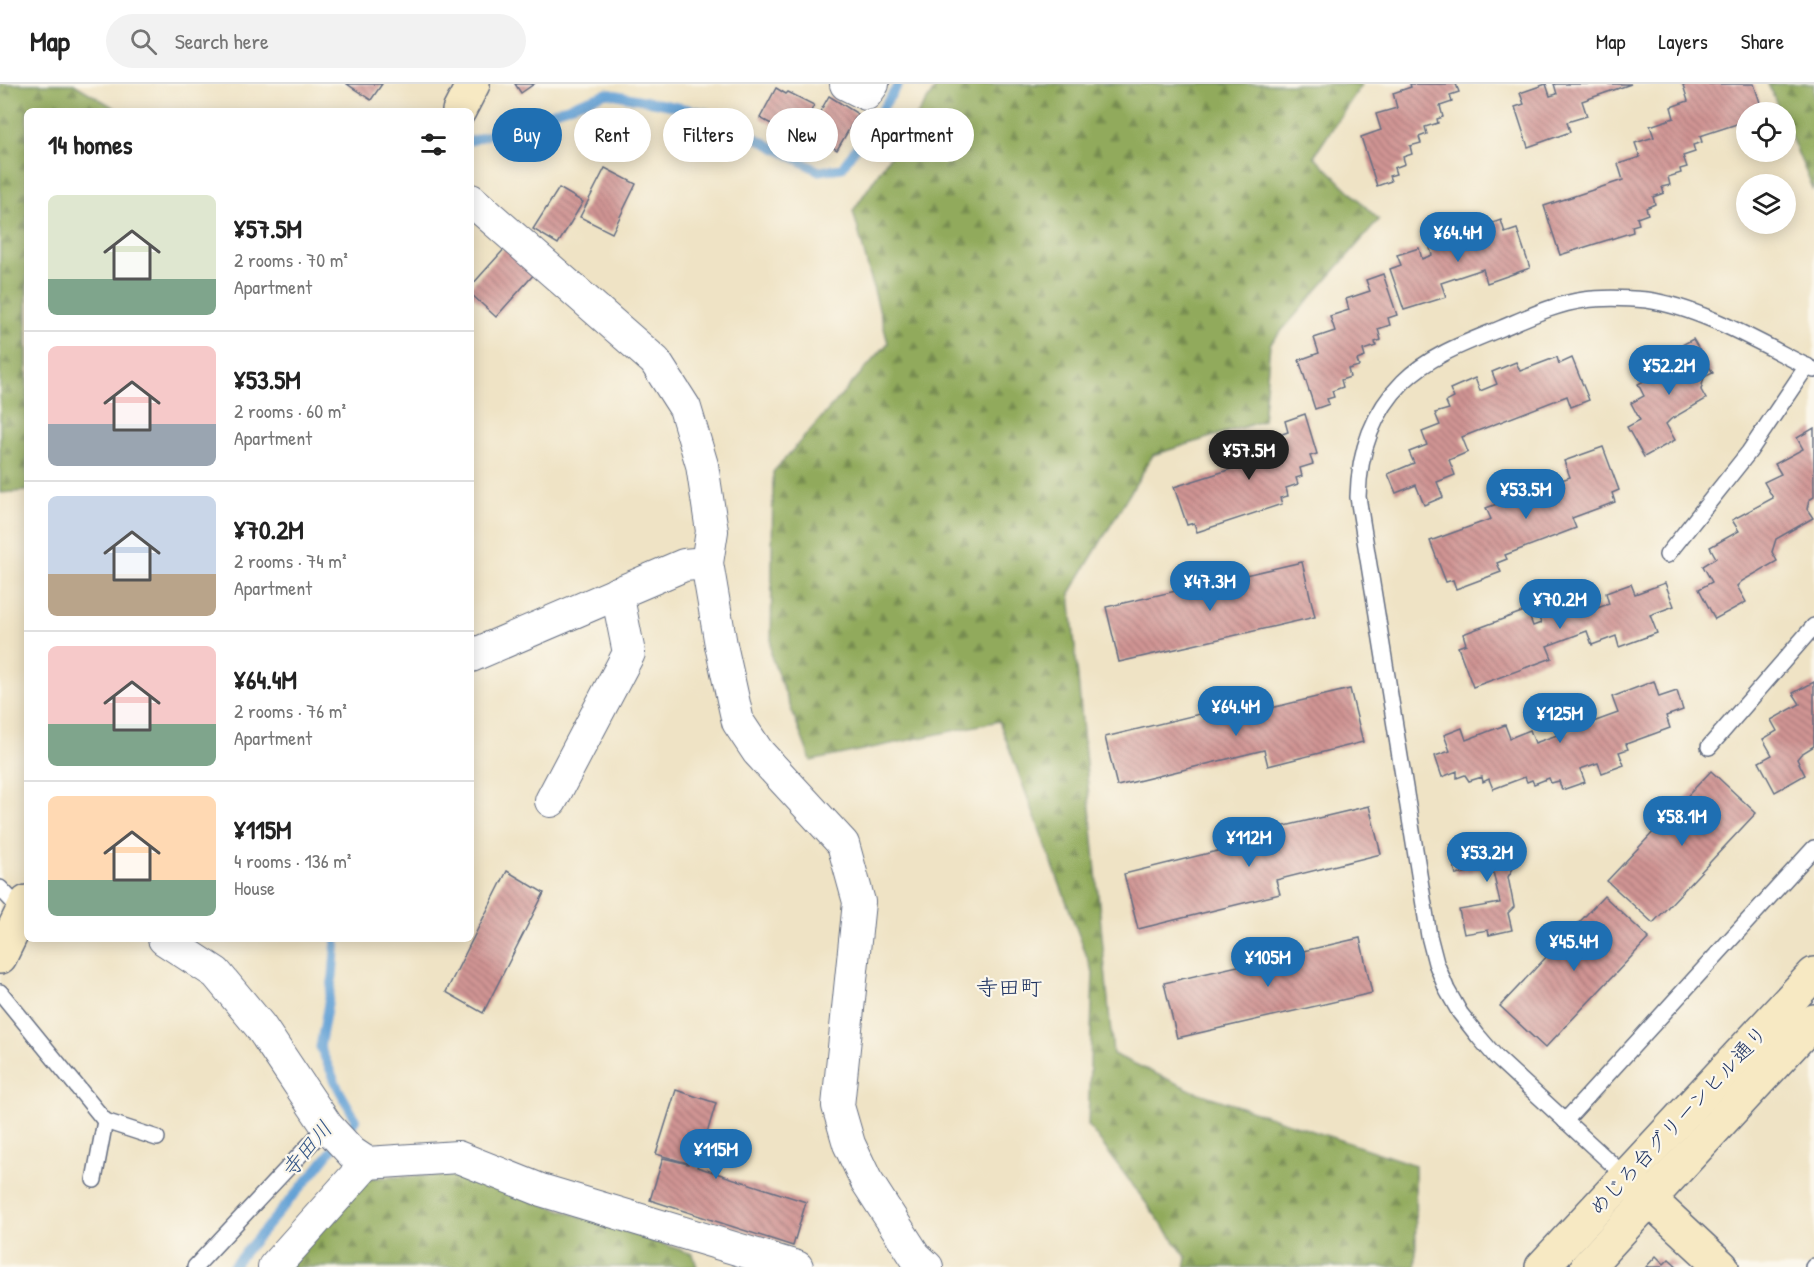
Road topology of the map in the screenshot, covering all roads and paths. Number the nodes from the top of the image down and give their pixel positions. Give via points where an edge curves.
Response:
1 (473, 84) edge
2 (846, 84) edge
3 (873, 84) edge
4 (461, 108) edge
5 (474, 203) edge
6 (1810, 368) edge
7 (1667, 555) dead end
8 (706, 563) junction
9 (617, 593) junction
10 (1814, 626) edge
11 (474, 655) edge
12 (1709, 747) dead end
13 (551, 801) dead end
14 (1814, 848) edge
15 (0, 888) edge
16 (24, 905) edge
17 (24, 908) edge
18 (169, 942) edge
19 (0, 957) edge
20 (1814, 974) edge
21 (0, 992) edge
22 (1814, 1021) edge
23 (105, 1121) junction
24 (1565, 1121) junction
25 (327, 1125) junction
26 (157, 1138) dead end
27 (359, 1158) junction
28 (1625, 1176) junction
29 (94, 1180) dead end
30 (1649, 1199) junction
31 (912, 1263) edge
32 (195, 1267) edge
33 (274, 1267) edge
34 (797, 1267) edge
35 (1542, 1267) edge
36 (1587, 1267) edge
37 (1722, 1267) edge

1 - 4 street
2 - 3 street via 866,94
5 - 8 street via 655,362 685,408 702,465 712,531
6 - 7 lane
6 - 24 lane via 1707,317 1676,306 1616,298 1583,300 1541,312 1428,362 1390,398 1365,444 1358,497 1436,963 1447,990 1478,1036
8 - 9 street via 684,565
8 - 31 street via 738,722 758,752 843,844 859,902 838,1106 849,1144
9 - 11 street
9 - 13 street via 629,653
10 - 12 lane
14 - 24 lane
15 - 16 lane
17 - 19 street
18 - 25 street via 216,973 260,1026
20 - 28 street, めじろ台グリーンヒル通り
21 - 23 lane
22 - 30 street, めじろ台グリーンヒル通り
23 - 26 lane
23 - 29 lane
24 - 28 lane
25 - 27 street
25 - 32 lane
27 - 33 street
27 - 34 street via 458,1157 541,1190
28 - 30 street
28 - 35 street, めじろ台グリーンヒル通り
30 - 36 street, めじろ台グリーンヒル通り
30 - 37 street

